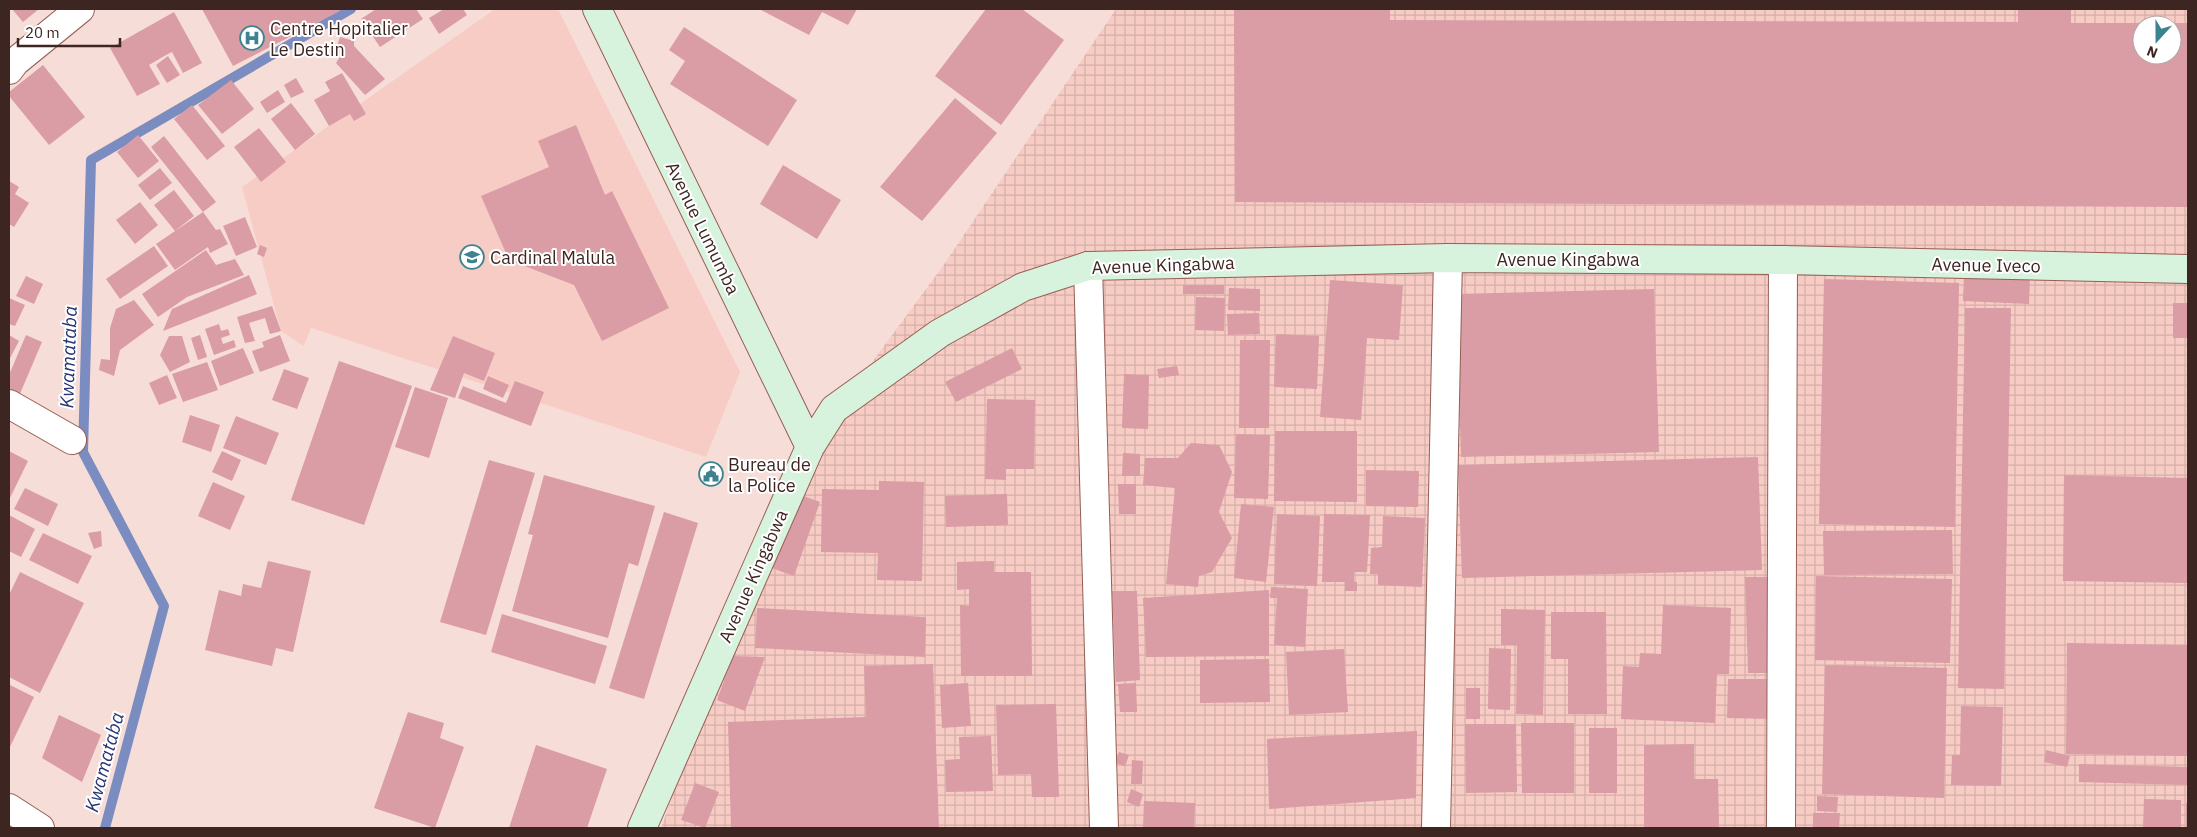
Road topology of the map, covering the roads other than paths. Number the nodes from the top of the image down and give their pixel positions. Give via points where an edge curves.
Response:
1 (80, 9) edge
2 (596, 9) edge
3 (9, 70) edge
4 (1448, 258) junction
5 (1784, 260) junction
6 (1088, 266) junction
7 (2188, 269) edge
8 (9, 404) edge
9 (72, 440) dead end
10 (810, 447) junction
11 (9, 808) edge
12 (40, 828) edge
13 (642, 828) edge
14 (1104, 828) edge
15 (1436, 828) edge
16 (1781, 828) edge

1 - 3 street
2 - 10 street, Avenue Lumumba
4 - 5 street, Avenue Kingabwa
4 - 6 street, Avenue Kingabwa
4 - 15 street
5 - 7 street, Avenue Iveco
5 - 16 street
6 - 10 street, Avenue Kingabwa via 1023,287 940,333 834,409
6 - 14 street
8 - 9 street
10 - 13 street, Avenue Kingabwa
11 - 12 street

